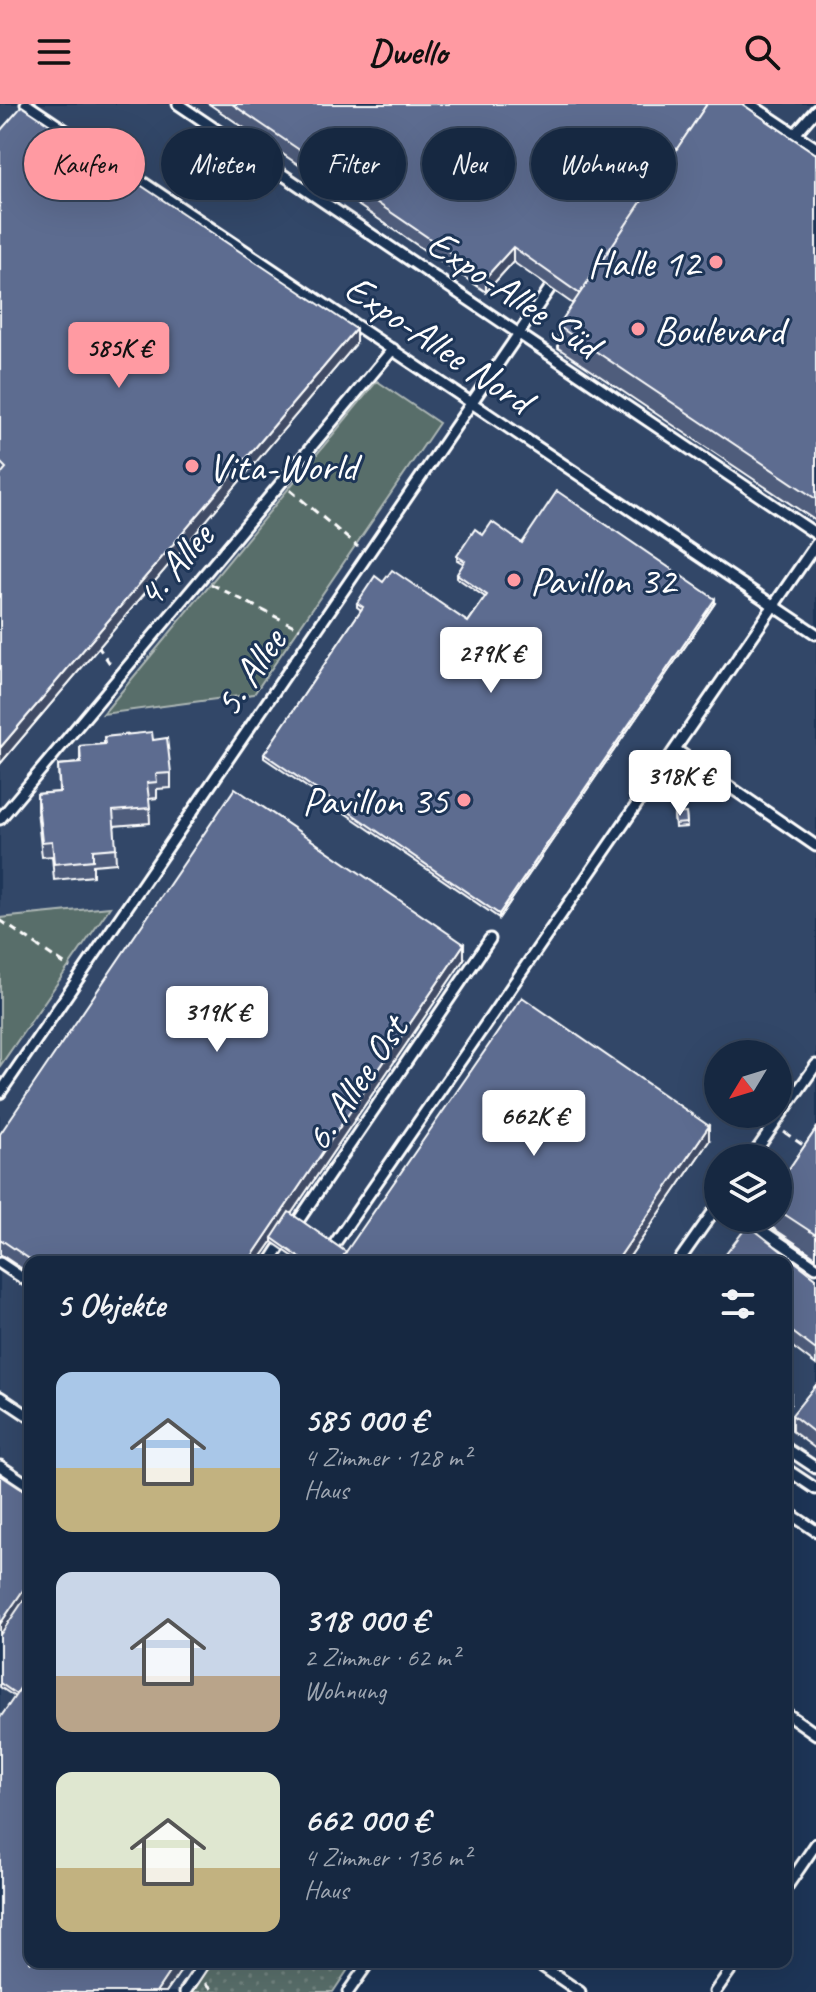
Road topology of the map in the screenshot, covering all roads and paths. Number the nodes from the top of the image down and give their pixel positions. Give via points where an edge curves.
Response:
1 (26, 104) edge
2 (178, 104) edge
3 (750, 104) edge
4 (816, 110) edge
5 (795, 134) junction
6 (816, 148) edge
7 (550, 288) edge
8 (519, 332) junction
9 (393, 349) junction
10 (471, 401) junction
11 (281, 483) junction
12 (816, 534) edge
13 (816, 544) edge
14 (367, 554) junction
15 (202, 579) junction
16 (774, 606) junction
17 (816, 634) edge
18 (311, 635) junction
19 (88, 637) edge
20 (120, 678) junction
21 (676, 750) junction
22 (0, 819) edge
23 (816, 846) edge
24 (0, 920) edge
25 (490, 939) dead end
26 (80, 975) junction
27 (816, 1065) edge
28 (0, 1093) edge
29 (792, 1100) edge
30 (777, 1128) edge
31 (812, 1154) edge
32 (704, 1225) edge
33 (765, 1232) edge
34 (274, 1256) edge
35 (326, 1256) edge
36 (682, 1256) edge
37 (0, 1263) edge
38 (816, 1267) edge
39 (24, 1279) edge
40 (0, 1397) edge
41 (24, 1413) edge
42 (792, 1452) edge
43 (0, 1466) edge
44 (816, 1468) edge
45 (792, 1473) edge
46 (24, 1482) edge
47 (816, 1489) edge
48 (792, 1515) edge
49 (816, 1531) edge
50 (792, 1717) edge
51 (816, 1734) edge
52 (816, 1844) edge
53 (792, 1879) edge
54 (201, 1968) edge
55 (365, 1968) edge
56 (545, 1968) edge
57 (732, 1968) edge
58 (185, 1992) edge
59 (348, 1992) edge
60 (580, 1992) edge
61 (715, 1992) edge

1 - 9 lane, Expo-Allee Nord
2 - 8 lane, Expo-Allee Süd
3 - 5 lane
4 - 5 lane
5 - 6 lane
7 - 8 lane, 5. Allee
8 - 10 lane, 5. Allee
8 - 12 lane, Expo-Allee Süd
9 - 10 lane, Expo-Allee Nord
9 - 11 lane, 4. Allee
10 - 14 lane, 5. Allee
10 - 16 lane, Expo-Allee Nord
11 - 14 path
11 - 15 lane, 4. Allee
13 - 16 lane
14 - 18 lane, 5. Allee
15 - 18 path
15 - 20 lane, 4. Allee
16 - 17 lane, Expo-Allee Nord
16 - 21 lane
18 - 26 lane, 5. Allee
19 - 20 path
20 - 22 lane, 4. Allee
21 - 23 lane
21 - 35 lane
24 - 26 path
25 - 34 lane, 6. Allee Ost
26 - 28 lane, 5. Allee
27 - 29 lane
30 - 31 path
32 - 36 lane
33 - 38 lane
37 - 39 lane
40 - 41 lane
42 - 44 lane
43 - 46 lane
45 - 47 lane
48 - 49 lane
50 - 51 lane
52 - 53 lane
54 - 58 lane
55 - 59 lane
56 - 60 lane
57 - 61 lane

